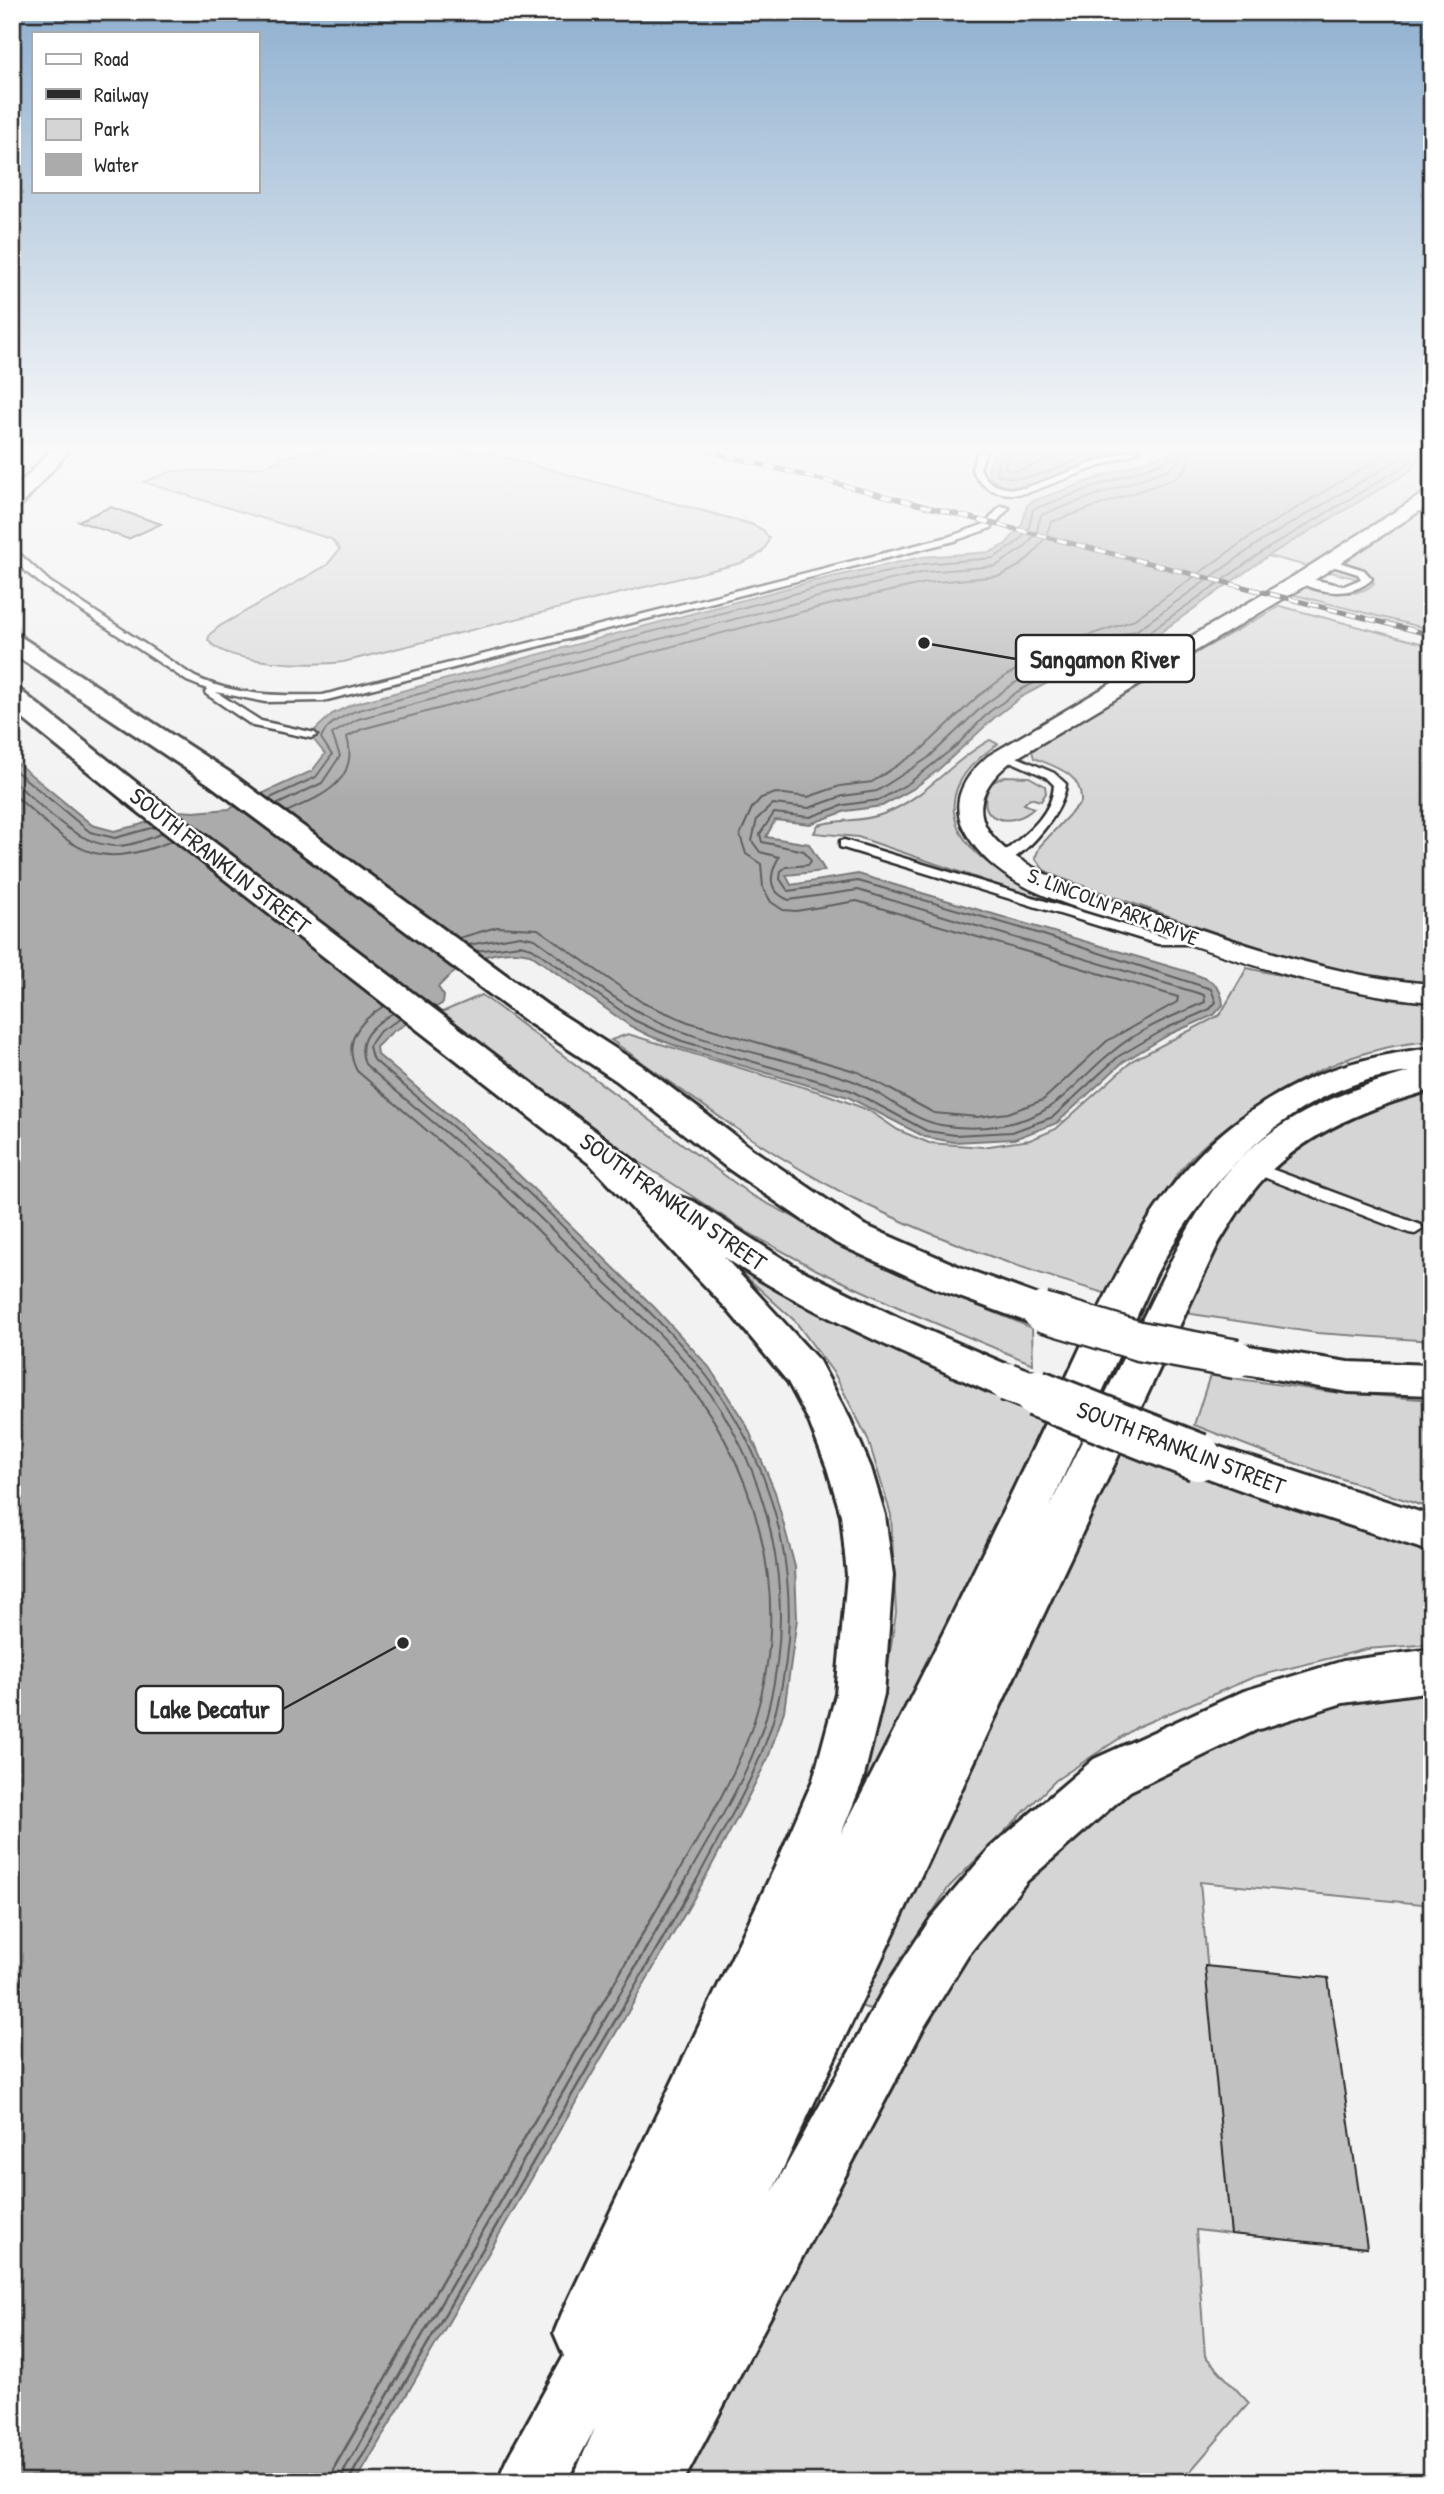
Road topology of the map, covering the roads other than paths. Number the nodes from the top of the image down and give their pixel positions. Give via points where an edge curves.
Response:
1 (27, 567) edge
2 (839, 567) edge
3 (1321, 567) edge
4 (1346, 567) edge
5 (1301, 580) junction
6 (16, 629) edge
7 (197, 683) junction
8 (12, 697) edge
9 (311, 735) dead end
10 (1005, 755) junction
11 (844, 844) dead end
12 (1002, 860) junction
13 (1201, 940) junction
14 (1432, 993) edge
15 (1432, 1059) edge
16 (1432, 1080) edge
17 (605, 1158) junction
18 (1253, 1167) junction
19 (1415, 1229) dead end
20 (1432, 1380) edge
21 (1432, 1534) edge
22 (1432, 1670) edge
23 (517, 2482) edge
24 (530, 2482) edge
25 (604, 2482) edge
26 (648, 2482) edge

1 - 7 lane
2 - 7 lane via 323,698 256,698
3 - 5 street, S. LINCOLN PARK DRIVE
4 - 5 lane via 1367,579 1356,587 1340,589
5 - 10 street, S. LINCOLN PARK DRIVE
6 - 20 main road, bridge via 121,713 219,778 535,1012 629,1073 739,1158 850,1234 946,1277 1139,1341 1348,1377
7 - 9 lane via 257,724
8 - 17 main road, SOUTH FRANKLIN STREET
10 - 12 street, S. LINCOLN PARK DRIVE via 980,777 970,794 971,816 981,837
10 - 12 lane via 1050,775 1060,784 1061,794 1045,820
11 - 13 lane via 1163,941
12 - 13 street, S. LINCOLN PARK DRIVE via 1049,886
13 - 14 street, S. LINCOLN PARK DRIVE via 1317,976
15 - 24 main road via 1387,1064 1317,1087 1220,1154 1185,1195 1129,1289 983,1601 770,2032
16 - 18 main road via 1413,1082 1334,1110 1286,1139
17 - 21 main road, SOUTH FRANKLIN STREET, bridge via 785,1279 885,1328 1198,1457
17 - 23 main road via 741,1299 804,1372 830,1419 863,1515 870,1575 867,1628 860,1694 838,1780
18 - 19 lane
18 - 25 main road via 1199,1244
22 - 26 main road via 1343,1682 1244,1712 1112,1775 1009,1864 950,1936 904,2008

